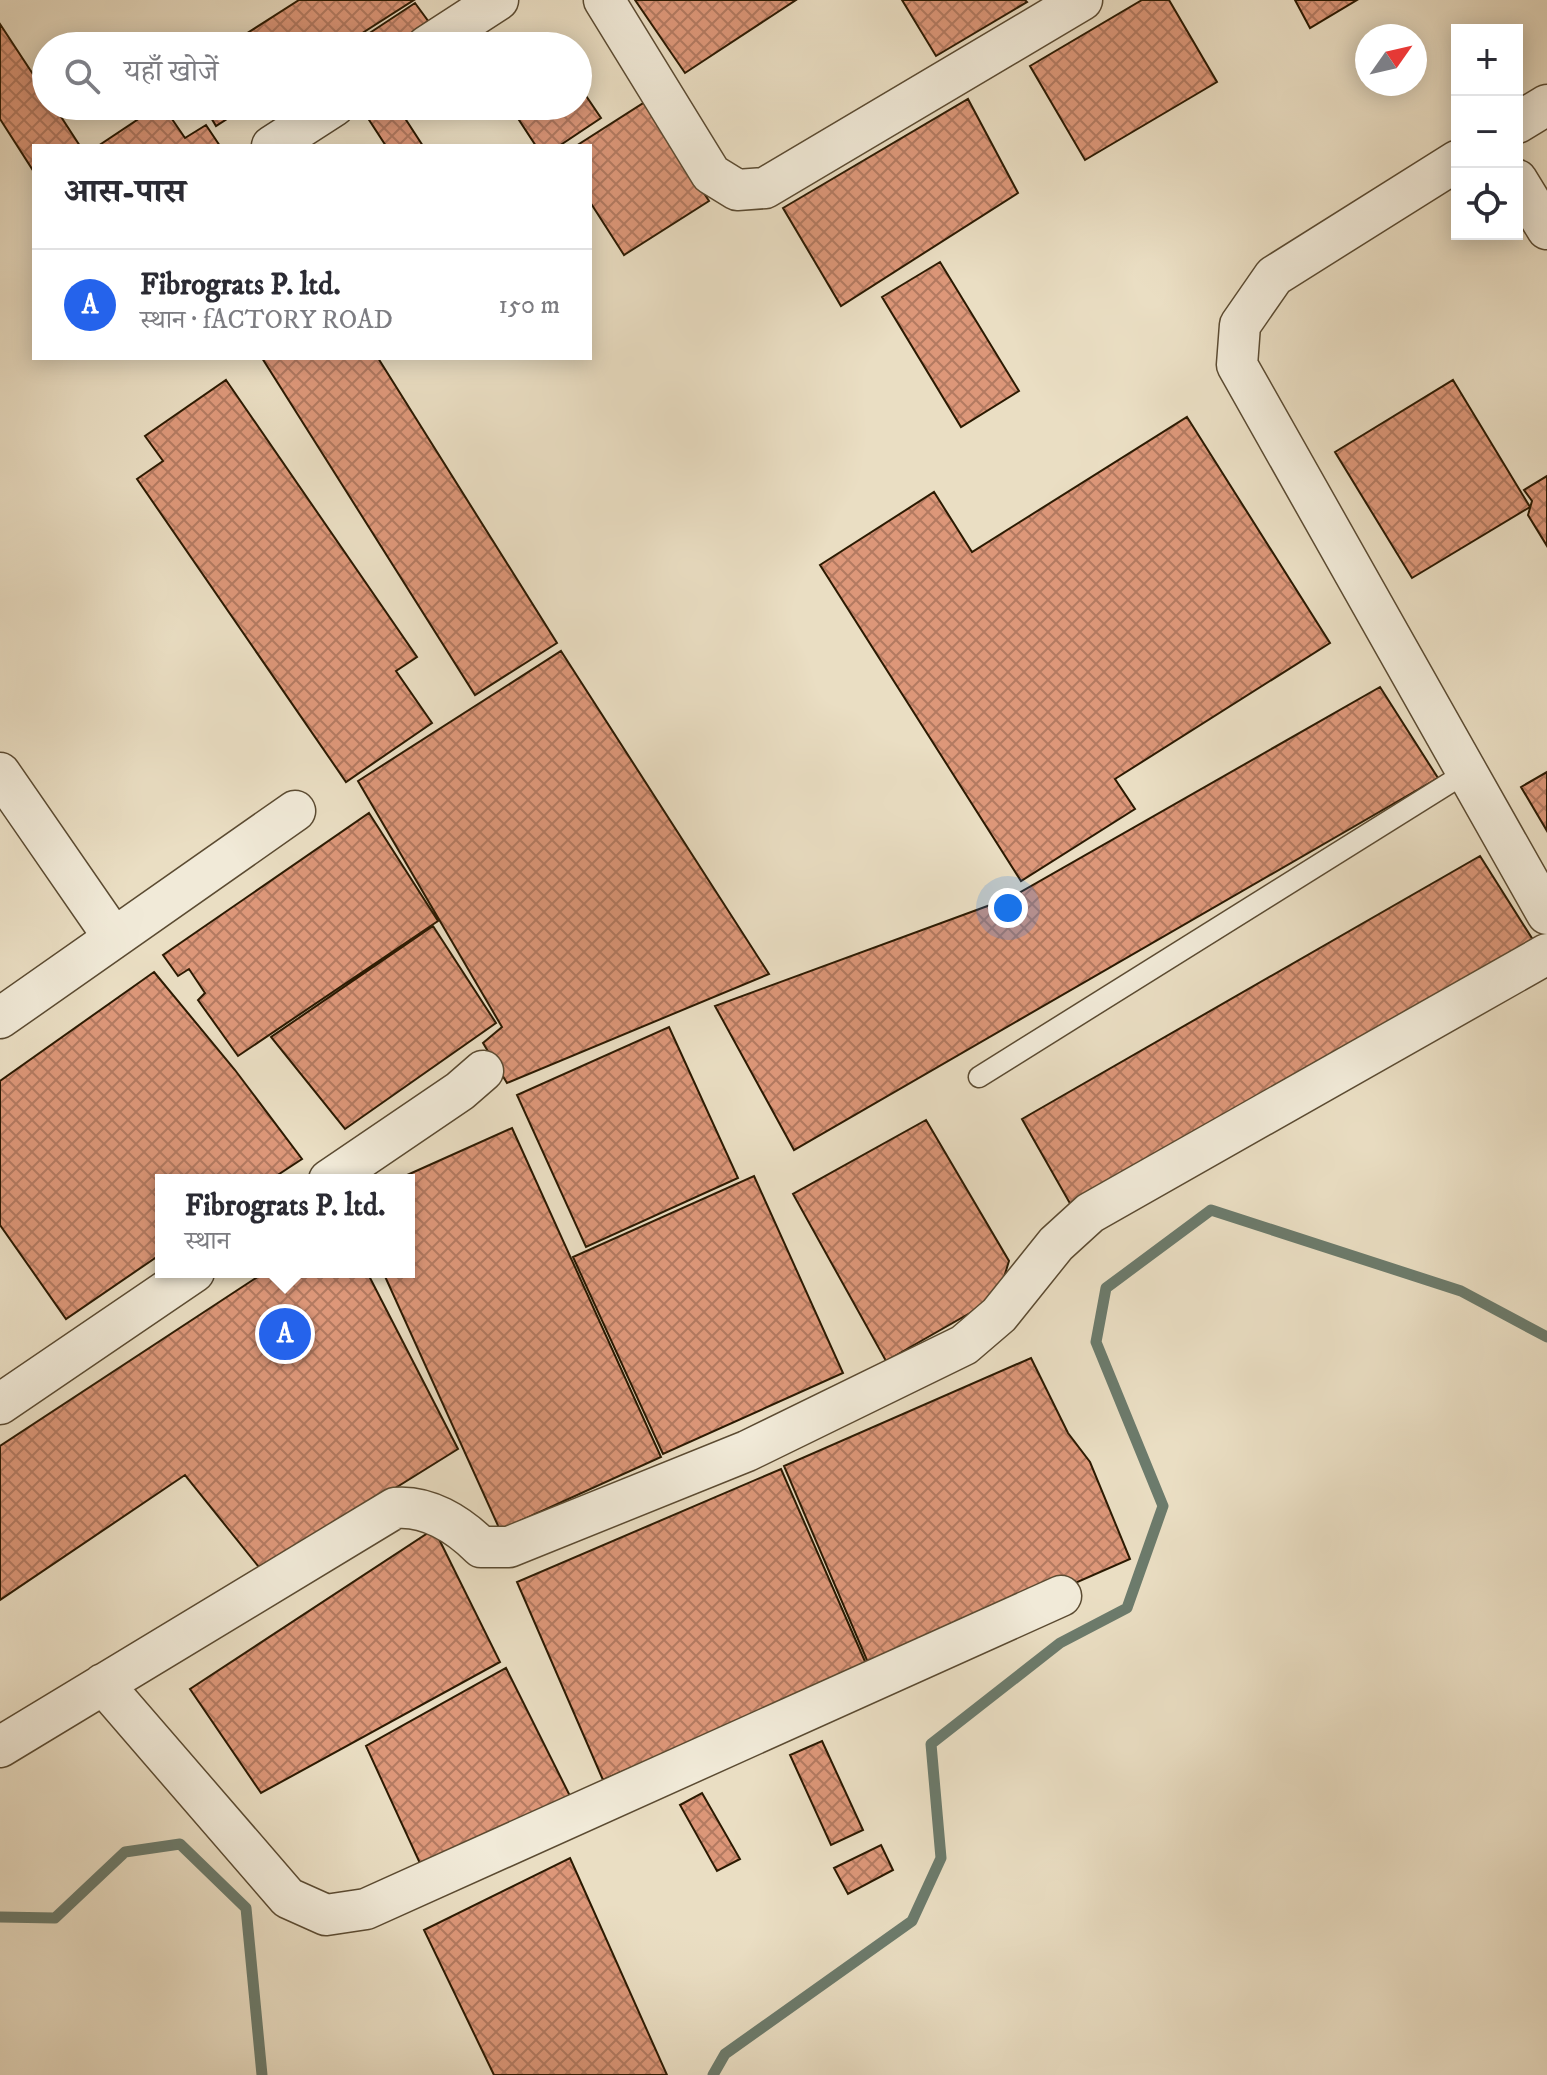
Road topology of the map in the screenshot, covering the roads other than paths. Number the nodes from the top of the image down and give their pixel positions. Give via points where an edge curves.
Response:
1 (498, 0) edge
2 (604, 0) edge
3 (1082, 0) edge
4 (449, 32) edge
5 (1547, 105) edge
6 (1523, 119) edge
7 (312, 120) edge
8 (275, 144) edge
9 (1451, 165) edge
10 (1523, 190) edge
11 (1547, 229) edge
12 (1467, 772) junction
13 (0, 773) edge
14 (295, 811) dead end
15 (1547, 914) edge
16 (114, 938) junction
17 (1547, 954) edge
18 (0, 1018) edge
19 (979, 1077) dead end
20 (471, 1081) dead end
21 (338, 1174) edge
22 (185, 1278) edge
23 (0, 1404) edge
24 (1061, 1596) dead end
25 (103, 1684) junction
26 (0, 1747) edge

1 - 4 street
2 - 3 street via 711,174 737,190 765,188
5 - 6 street
7 - 8 street
9 - 12 street via 1274,276 1240,325 1237,365
10 - 11 street
12 - 15 street
12 - 19 lane
13 - 16 street
14 - 16 street
16 - 18 street
17 - 25 street via 1090,1213 1056,1244 999,1315 964,1345 747,1451 509,1547 481,1547 467,1533 417,1506 395,1508
20 - 21 street
22 - 23 street
24 - 25 street via 366,1909 326,1915 288,1898
25 - 26 street

